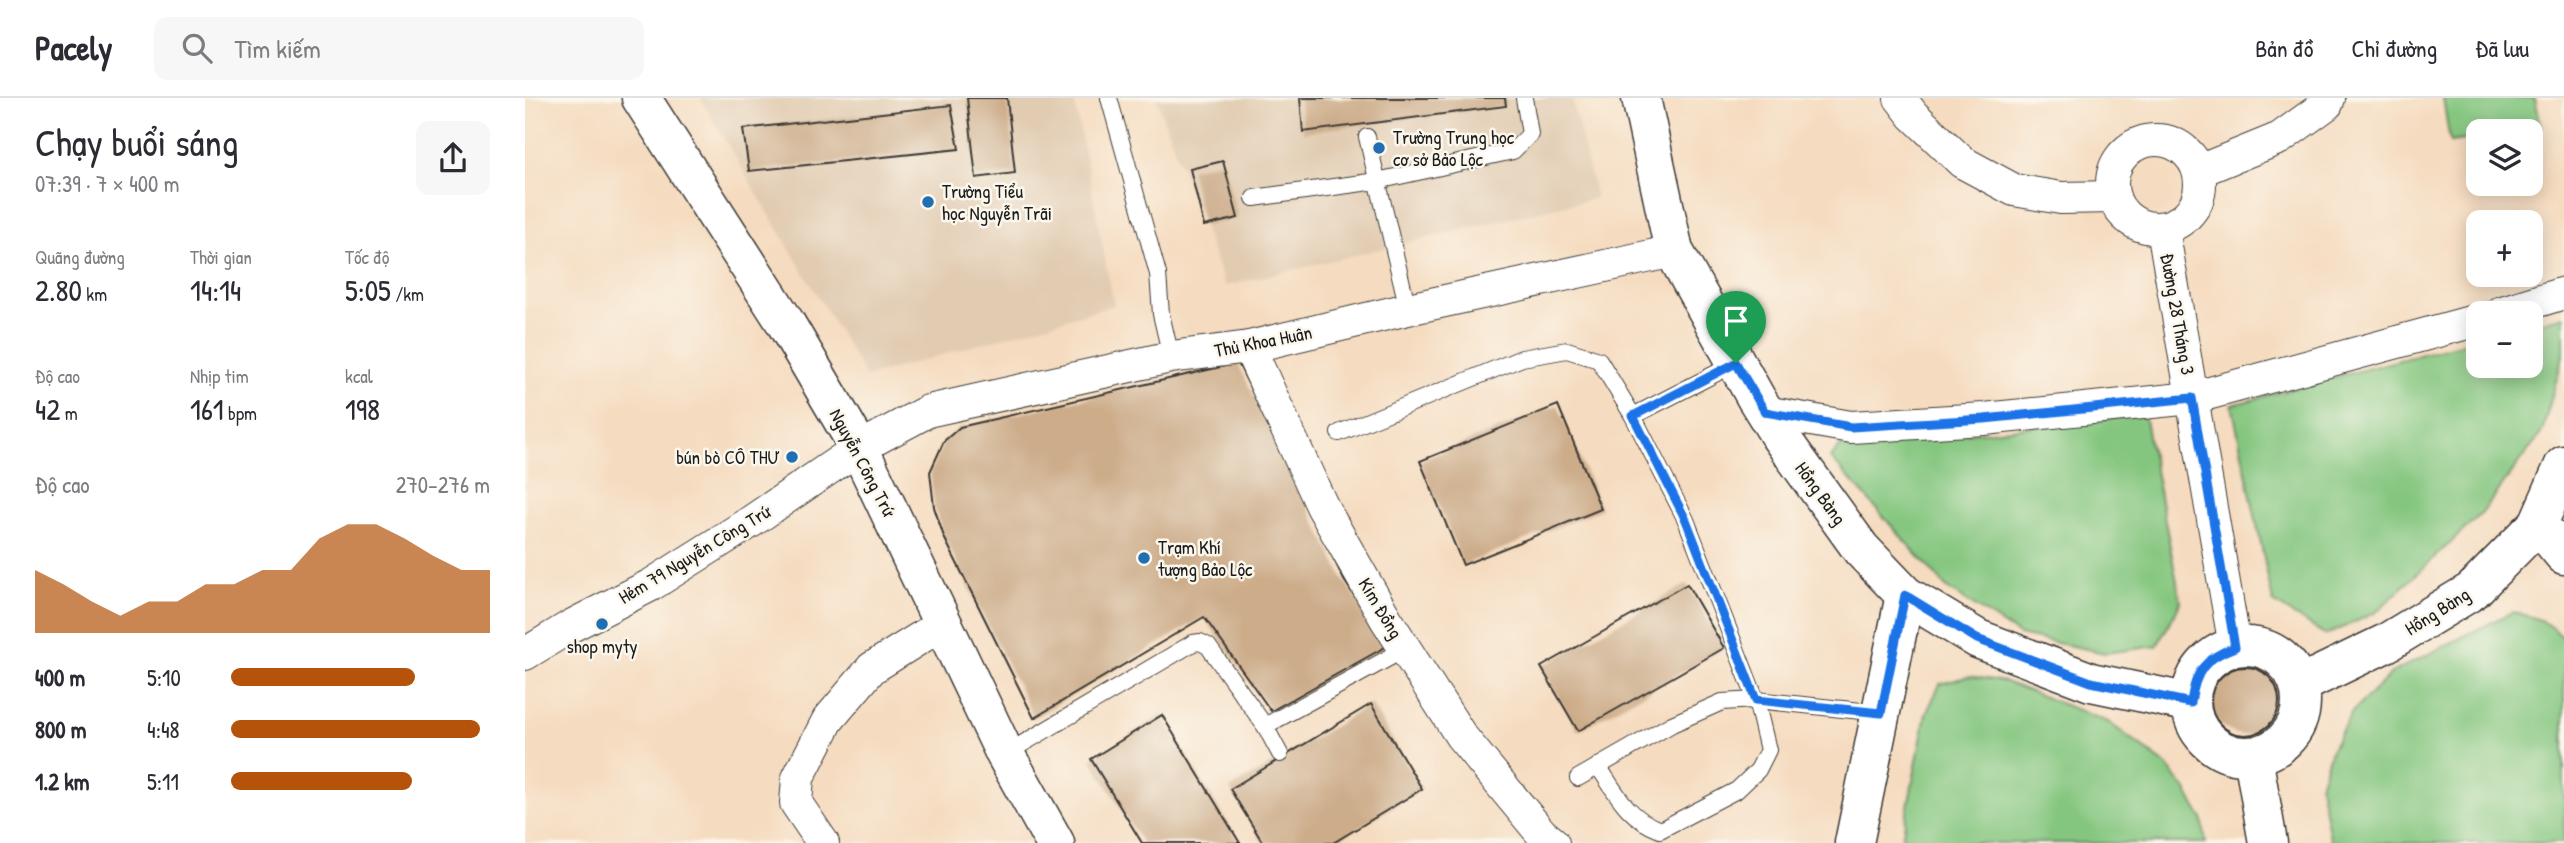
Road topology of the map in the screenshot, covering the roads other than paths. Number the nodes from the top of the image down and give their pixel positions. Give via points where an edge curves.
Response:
1 (641, 98) edge
2 (1109, 98) edge
3 (1524, 98) edge
4 (1641, 98) edge
5 (1900, 98) edge
6 (2329, 98) edge
7 (1367, 136) dead end
8 (2199, 171) junction
9 (1377, 181) junction
10 (2114, 197) junction
11 (1254, 198) dead end
12 (2163, 229) junction
13 (1674, 251) junction
14 (2564, 293) edge
15 (2538, 301) edge
16 (1408, 309) junction
17 (2466, 323) edge
18 (1249, 347) junction
19 (1171, 357) junction
20 (1736, 363) junction
21 (2192, 398) junction
22 (1765, 412) junction
23 (1633, 416) junction
24 (1339, 433) dead end
25 (859, 448) junction
26 (2564, 465) edge
27 (2538, 524) junction
28 (2564, 555) edge
29 (1905, 595) junction
30 (944, 623) junction
31 (2235, 647) junction
32 (1405, 649) junction
33 (525, 654) edge
34 (2299, 685) junction
35 (1756, 700) junction
36 (2191, 703) junction
37 (1881, 713) junction
38 (1265, 726) junction
39 (1005, 754) junction
40 (1280, 754) dead end
41 (2253, 756) junction
42 (1598, 766) junction
43 (1578, 778) dead end
44 (823, 843) edge
45 (1055, 843) edge
46 (1553, 843) edge
47 (1854, 843) edge
48 (2268, 843) edge

1 - 25 street, Nguyễn Công Trứ via 785,322
2 - 19 lane via 1158,274
3 - 9 lane via 1530,134 1513,151
4 - 13 street, Hồng Bàng
5 - 10 street via 1962,162 2014,190 2061,198
6 - 8 street via 2280,138
7 - 9 lane
8 - 10 street via 2183,148 2169,141 2140,143 2118,161 2112,175
8 - 12 street via 2198,202 2178,224
9 - 11 lane
9 - 16 lane
10 - 12 street via 2123,215 2135,223
12 - 21 street, Đường 28 Tháng 3
13 - 16 street, Thủ Khoa Huân
13 - 20 street, Hồng Bàng
14 - 15 street
16 - 18 street, Thủ Khoa Huân
17 - 21 street
18 - 19 street, Thủ Khoa Huân
18 - 32 street, Kim Đồng via 1322,506
19 - 25 street, Thủ Khoa Huân via 929,411
20 - 22 street, Hồng Bàng
20 - 23 lane
21 - 22 street via 1851,427
21 - 31 street, Đường 28 Tháng 3
22 - 29 street, Hồng Bàng via 1861,550
23 - 24 lane via 1599,360 1567,350 1522,358
23 - 35 lane via 1686,520
25 - 30 street, Nguyễn Công Trứ
25 - 33 street, Hẻm 79 Nguyễn Công Trứ via 651,585
26 - 27 street, Hồng Bàng
27 - 28 street
27 - 34 street, Hồng Bàng via 2472,591 2386,643
29 - 36 street, Hồng Bàng via 1977,639 2079,678
29 - 37 street
30 - 39 street, Nguyễn Công Trứ
30 - 44 street via 872,668 828,720 798,778 796,803
31 - 34 street via 2254,646 2271,652 2285,662
31 - 36 street via 2204,665 2194,681
32 - 38 lane
32 - 46 street, Kim Đồng via 1461,736
34 - 41 street via 2301,710 2295,727 2277,746
35 - 37 lane
35 - 42 lane via 1722,702
35 - 42 lane via 1767,750 1758,770 1737,790 1660,830 1629,811
36 - 41 street via 2193,719 2216,748
37 - 47 street
38 - 39 lane via 1208,646 1200,642
38 - 40 lane
39 - 45 street, Nguyễn Công Trứ
41 - 48 street
42 - 43 lane

